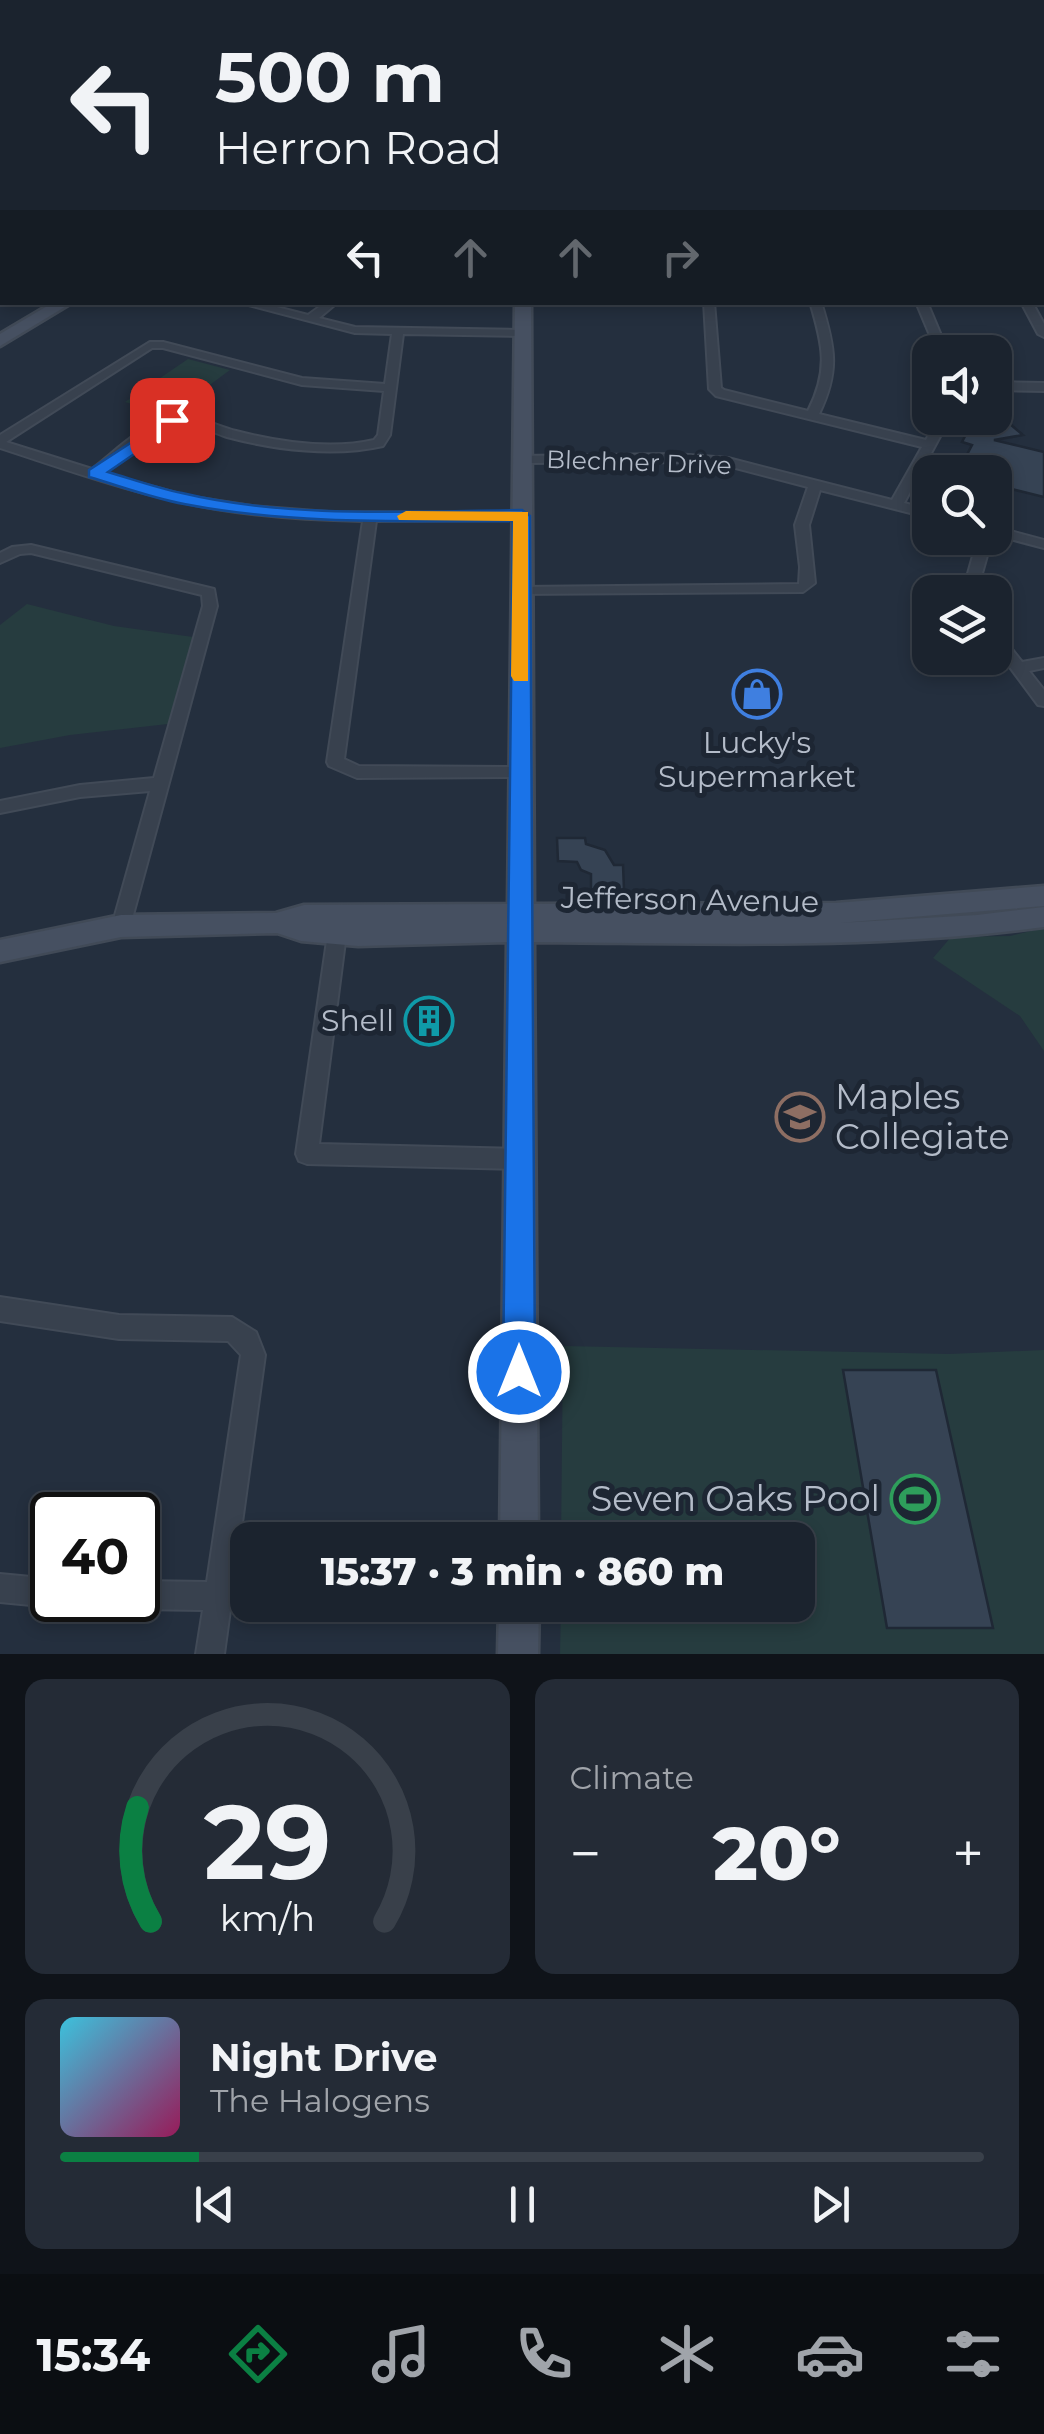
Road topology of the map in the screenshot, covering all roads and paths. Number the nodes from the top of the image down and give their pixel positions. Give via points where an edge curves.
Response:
1 (59, 305) edge
2 (253, 305) edge
3 (329, 305) edge
4 (523, 305) edge
5 (710, 305) edge
6 (816, 305) edge
7 (922, 305) edge
8 (1028, 305) edge
9 (309, 320) junction
10 (398, 333) junction
11 (522, 333) junction
12 (1044, 334) edge
13 (936, 335) edge
14 (0, 341) edge
15 (1012, 386) edge
16 (1044, 387) edge
17 (391, 388) junction
18 (812, 416) junction
19 (935, 435) edge
20 (0, 442) edge
21 (930, 445) junction
22 (522, 458) junction
23 (94, 474) junction
24 (816, 484) junction
25 (896, 505) junction
26 (912, 509) edge
27 (370, 516) junction
28 (522, 516) junction
29 (1012, 536) edge
30 (1044, 544) edge
31 (0, 560) edge
32 (521, 591) junction
33 (1012, 661) edge
34 (1044, 664) edge
35 (1017, 668) junction
36 (1044, 702) edge
37 (520, 773) junction
38 (158, 784) junction
39 (0, 807) edge
40 (1044, 896) edge
41 (991, 902) junction
42 (1031, 919) edge
43 (520, 921) junction
44 (276, 923) junction
45 (753, 923) junction
46 (121, 926) junction
47 (336, 934) junction
48 (0, 951) edge
49 (520, 1159) junction
50 (0, 1309) edge
51 (519, 1522) edge
52 (0, 1588) edge
53 (30, 1591) edge
54 (160, 1595) edge
55 (218, 1596) junction
56 (518, 1622) edge
57 (210, 1654) edge
58 (518, 1654) edge

1 - 14 street
2 - 9 street
3 - 9 street
4 - 11 street
5 - 18 street via 716,389
6 - 18 street via 831,356 830,378
7 - 13 street
8 - 12 street
9 - 10 street
10 - 11 street
10 - 17 street
11 - 22 street
15 - 16 street
17 - 20 street via 302,381 150,345
17 - 23 street via 383,440 370,446 232,434 181,419 160,426
18 - 21 street
19 - 21 street
20 - 23 street
21 - 25 street
22 - 24 street, Blechner Drive via 696,459
22 - 28 street
23 - 27 street via 220,506
24 - 25 street, Blechner Drive
24 - 32 street via 801,512 808,574 803,588
25 - 26 street, Blechner Drive
27 - 28 street
27 - 37 street via 335,762 357,772
28 - 32 street
29 - 30 street
31 - 38 street via 31,549 209,592
32 - 37 street
33 - 35 street
34 - 35 street
35 - 36 street
37 - 43 street
38 - 39 street
38 - 46 street
40 - 41 street, Jefferson Avenue
41 - 42 street
41 - 45 street, Jefferson Avenue
42 - 45 street, Jefferson Avenue via 918,931
43 - 44 street, Jefferson Avenue via 304,915
43 - 45 street, Jefferson Avenue
43 - 47 street, Jefferson Avenue
43 - 49 street
44 - 46 street, Jefferson Avenue
44 - 47 street, Jefferson Avenue
46 - 48 street, Jefferson Avenue
47 - 49 street via 307,1154
49 - 51 street
50 - 55 street via 119,1327 232,1329 248,1341 253,1355
52 - 53 street
54 - 55 street
55 - 57 street
56 - 58 street

